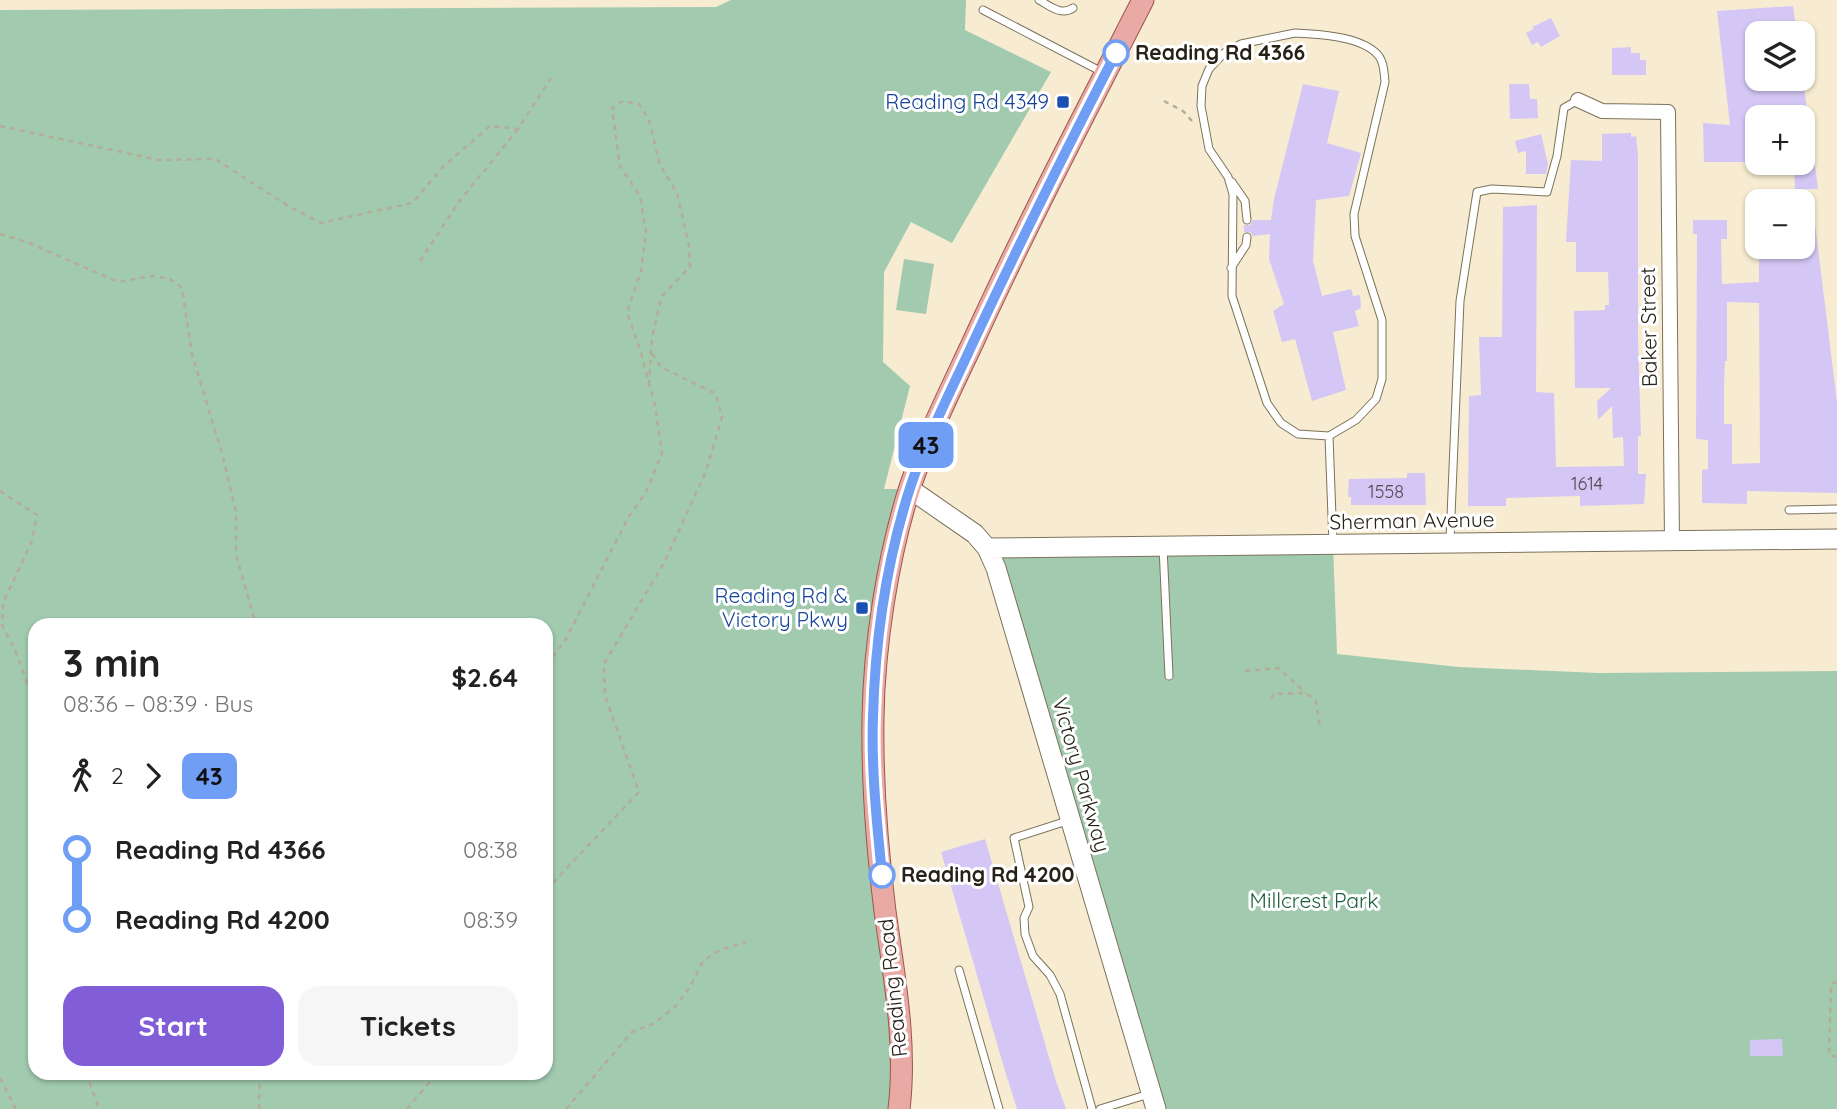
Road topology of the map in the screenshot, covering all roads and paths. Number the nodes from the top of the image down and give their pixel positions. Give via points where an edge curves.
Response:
1 (1039, 0) edge
2 (1143, 0) edge
3 (1073, 8) dead end
4 (984, 10) dead end
5 (1105, 74) junction
6 (551, 78) dead end
7 (1578, 100) joint
8 (1164, 101) dead end
9 (1203, 124) junction
10 (0, 126) edge
11 (518, 129) junction
12 (1228, 177) junction
13 (1247, 220) dead end
14 (0, 234) edge
15 (1247, 237) dead end
16 (420, 261) dead end
17 (1231, 269) junction
18 (651, 352) junction
19 (649, 384) junction
20 (1329, 436) junction
21 (910, 489) junction
22 (0, 491) edge
23 (1837, 509) edge
24 (1789, 510) dead end
25 (1837, 539) edge
26 (1672, 541) junction
27 (1450, 543) junction
28 (1333, 544) junction
29 (1163, 546) junction
30 (987, 548) junction
31 (254, 618) edge
32 (553, 656) edge
33 (1245, 671) dead end
34 (1168, 676) dead end
35 (28, 686) edge
36 (1306, 693) junction
37 (1272, 699) dead end
38 (1320, 729) dead end
39 (1071, 820) junction
40 (553, 883) edge
41 (746, 942) dead end
42 (959, 970) dead end
43 (1837, 982) edge
44 (1837, 1037) edge
45 (1829, 1040) junction
46 (1837, 1057) edge
47 (0, 1078) edge
48 (89, 1080) edge
49 (260, 1080) edge
50 (431, 1080) edge
51 (1154, 1101) edge
52 (16, 1109) edge
53 (99, 1109) edge
54 (259, 1109) edge
55 (407, 1109) edge
56 (566, 1109) edge
57 (900, 1109) edge
58 (999, 1109) edge
59 (1092, 1109) edge
60 (1100, 1109) edge

1 - 3 lane via 1061,12
2 - 5 main road, Reading Road
4 - 5 lane
5 - 21 main road, Reading Road via 996,292
6 - 11 path
7 - 26 street, Baker Street via 1602,111 1668,112
7 - 27 lane via 1564,108 1547,192 1477,192 1460,300
8 - 9 path via 1194,123
9 - 12 lane via 1209,149
9 - 20 lane via 1202,86 1209,69 1241,44 1295,33 1324,34 1364,45 1377,52 1384,66 1385,82 1354,214 1354,236 1382,320 1382,379 1376,399 1356,420
10 - 11 path via 159,160 215,159 321,223 412,202 443,166 490,126
11 - 16 path via 458,203
12 - 13 lane via 1245,201
12 - 17 lane via 1233,194
14 - 31 path via 118,282 152,276 170,279 182,288 192,354 236,512 236,555
15 - 17 lane
17 - 20 lane via 1232,296 1267,402 1281,423 1298,434
18 - 19 path
18 - 19 path via 662,296 690,267 689,246 677,193 660,165 649,120 639,104 624,100 612,108 620,166 640,196 646,232 641,271 627,312
18 - 40 path via 661,368 716,394 722,416 706,471 665,561 604,664 605,696 639,792
19 - 32 path via 662,453 646,492
20 - 28 lane
21 - 30 street, Victory Parkway via 975,534
21 - 57 main road, Reading Road via 879,635 873,717 878,836 901,1043
22 - 35 path via 37,515 32,541 3,603 2,625
23 - 24 lane
25 - 26 street, Sherman Avenue
26 - 27 street, Sherman Avenue
27 - 28 street, Sherman Avenue
28 - 29 street, Sherman Avenue
29 - 30 street, Sherman Avenue
29 - 34 lane
30 - 39 street, Victory Parkway
33 - 36 path via 1278,668
36 - 37 path via 1273,694
36 - 38 path via 1316,701
39 - 51 street, Victory Parkway
39 - 59 lane via 1014,838 1029,906 1025,934 1033,956 1060,994
41 - 56 path via 703,961 674,1007 653,1024 632,1032
42 - 58 lane
43 - 45 path via 1830,984
44 - 45 path
45 - 46 path via 1829,1055
47 - 52 path
48 - 53 path
49 - 54 path
50 - 55 path
51 - 60 lane

